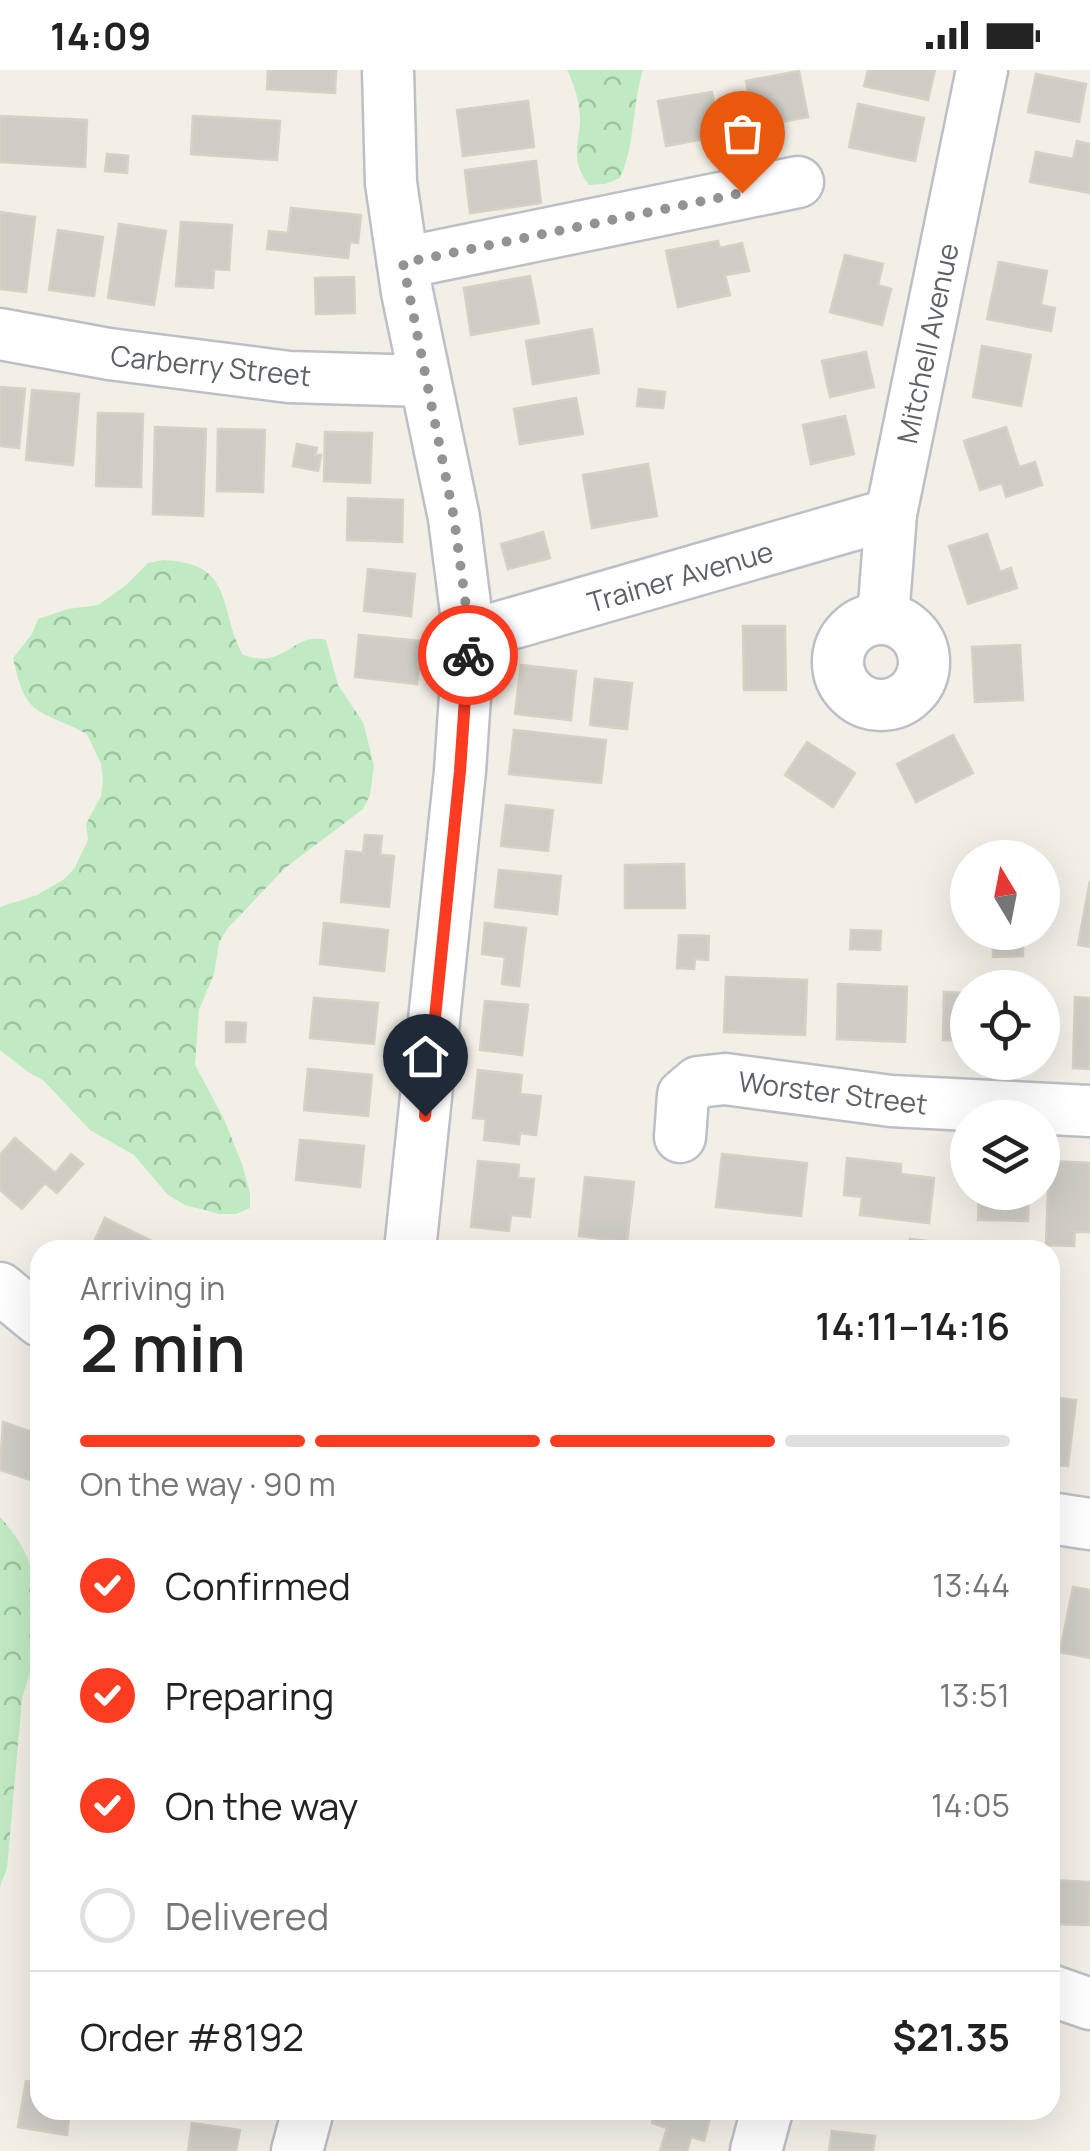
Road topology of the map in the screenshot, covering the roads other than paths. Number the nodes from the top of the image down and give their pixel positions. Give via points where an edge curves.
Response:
1 (388, 70) edge
2 (982, 70) edge
3 (798, 182) dead end
4 (403, 263) junction
5 (0, 334) edge
6 (424, 381) junction
7 (891, 514) junction
8 (883, 618) dead end
9 (470, 636) junction
10 (1090, 1111) edge
11 (680, 1137) dead end
12 (411, 1240) edge
13 (0, 1288) edge
14 (30, 1313) edge
15 (1060, 1520) edge
16 (1090, 1524) edge
17 (1060, 1994) edge
18 (1090, 2004) edge
19 (305, 2120) edge
20 (764, 2120) edge
21 (297, 2151) edge
22 (756, 2151) edge

1 - 4 street via 391,184
2 - 7 street, Mitchell Avenue
3 - 4 street
4 - 6 street
5 - 6 street, Carberry Street via 289,376
6 - 9 street via 454,518
7 - 8 street, Mitchell Avenue
7 - 9 street, Trainer Avenue
9 - 12 street
10 - 11 street, Worster Street via 891,1101 710,1079 682,1098
13 - 14 street
15 - 16 street
17 - 18 street
19 - 21 street
20 - 22 street

